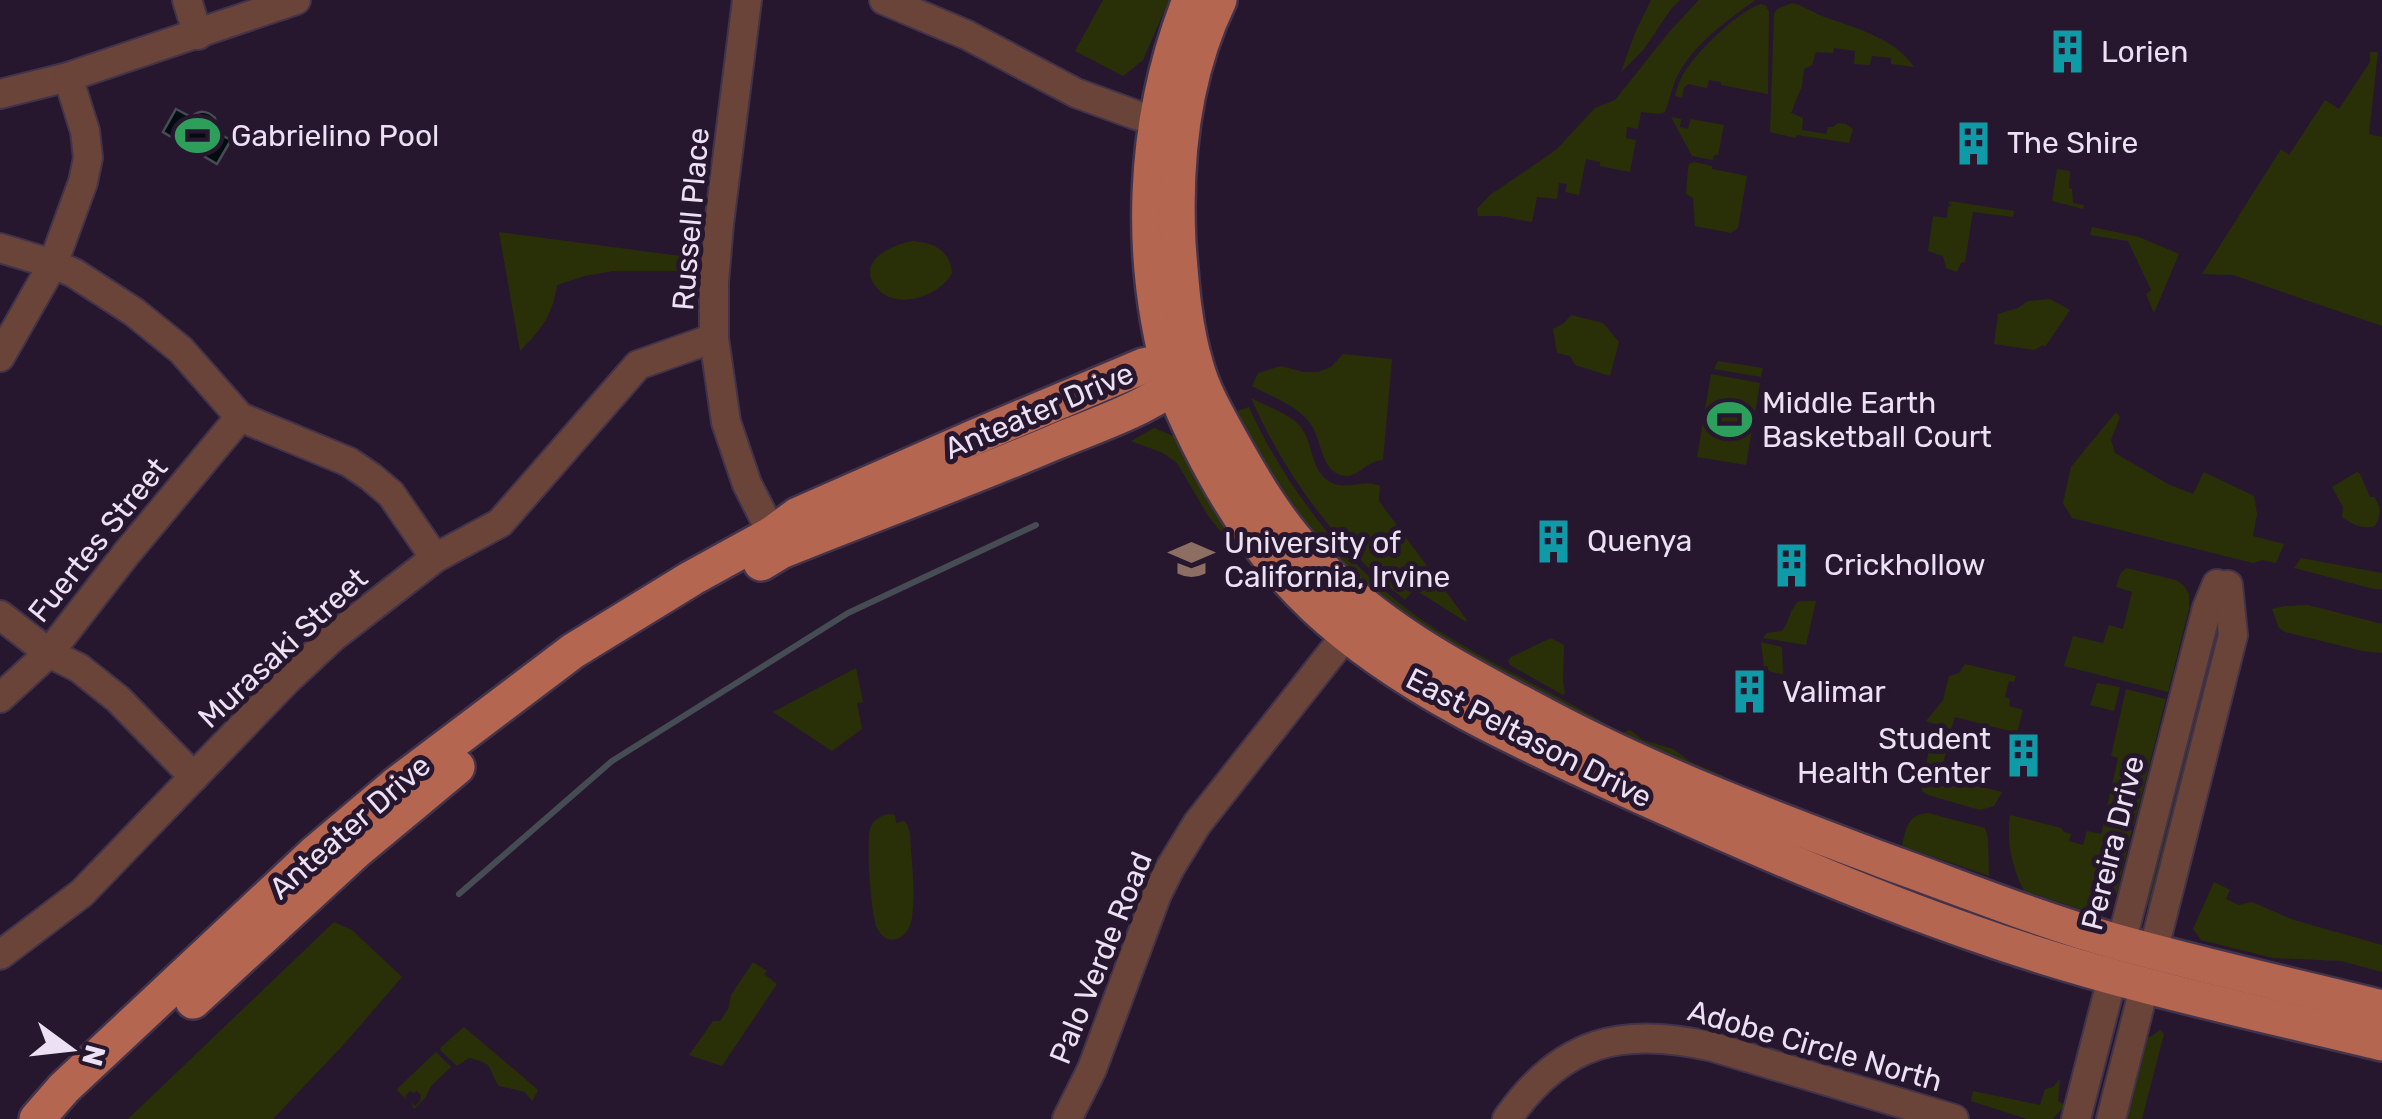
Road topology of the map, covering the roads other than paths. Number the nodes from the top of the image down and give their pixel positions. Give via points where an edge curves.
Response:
1 (187, 0) edge
2 (296, 0) edge
3 (747, 0) edge
4 (884, 0) edge
5 (1190, 0) edge
6 (1219, 0) edge
7 (198, 35) junction
8 (68, 77) junction
9 (0, 94) edge
10 (1158, 121) junction
11 (0, 248) edge
12 (53, 264) junction
13 (714, 338) junction
14 (0, 358) edge
15 (1179, 372) junction
16 (240, 417) junction
17 (776, 543) junction
18 (435, 558) junction
19 (2223, 585) dead end
20 (0, 615) edge
21 (1346, 635) junction
22 (49, 653) junction
23 (0, 698) edge
24 (494, 710) junction
25 (194, 777) junction
26 (327, 880) junction
27 (0, 955) edge
28 (2133, 964) junction
29 (2382, 1008) edge
30 (2382, 1043) edge
31 (37, 1119) edge
32 (70, 1119) edge
33 (1067, 1119) edge
34 (1507, 1119) edge
35 (1954, 1119) edge
36 (2076, 1119) edge
37 (2111, 1119) edge

1 - 7 street
2 - 7 street
3 - 13 street, Russell Place via 719,224
4 - 10 street via 1076,93
5 - 10 main road, East Peltason Drive
6 - 15 main road, East Peltason Drive via 1182,124
7 - 8 street
8 - 9 street
8 - 12 street via 88,158
10 - 15 main road, East Peltason Drive via 1149,226 1159,327
11 - 12 street
12 - 14 street
12 - 16 street via 134,312 181,350
13 - 17 street, Russell Place via 726,422
13 - 18 street, Murasaki Street via 638,365 500,523
15 - 17 main road, Anteater Drive via 1144,366 974,437 798,515
15 - 21 main road, East Peltason Drive via 1186,417 1220,485 1272,562
15 - 28 main road, East Peltason Drive via 1211,405 1244,465 1308,554 1374,616 1416,644 1576,732 1704,792 1997,902
16 - 18 street via 371,477 392,494
16 - 22 street, Fuertes Street
17 - 24 main road, Anteater Drive via 692,578
17 - 26 main road, Anteater Drive via 534,702
18 - 25 street, Murasaki Street via 333,637
19 - 28 street, Pereira Drive via 2208,608
20 - 22 street
21 - 28 main road, East Peltason Drive via 1456,705 1740,841 1976,934
21 - 33 street, Palo Verde Road via 1170,868
22 - 23 street, Fuertes Street
22 - 25 street via 118,699
24 - 26 main road via 474,737 336,857
24 - 31 main road, Anteater Drive via 314,854
25 - 27 street, Murasaki Street via 82,893
26 - 32 main road, Anteater Drive
28 - 29 main road, East Peltason Drive
28 - 30 main road, East Peltason Drive
28 - 36 street, Pereira Drive
28 - 37 street, Pereira Drive
34 - 35 street, Adobe Circle North via 1527,1090 1564,1061 1599,1044 1642,1037 1713,1047

